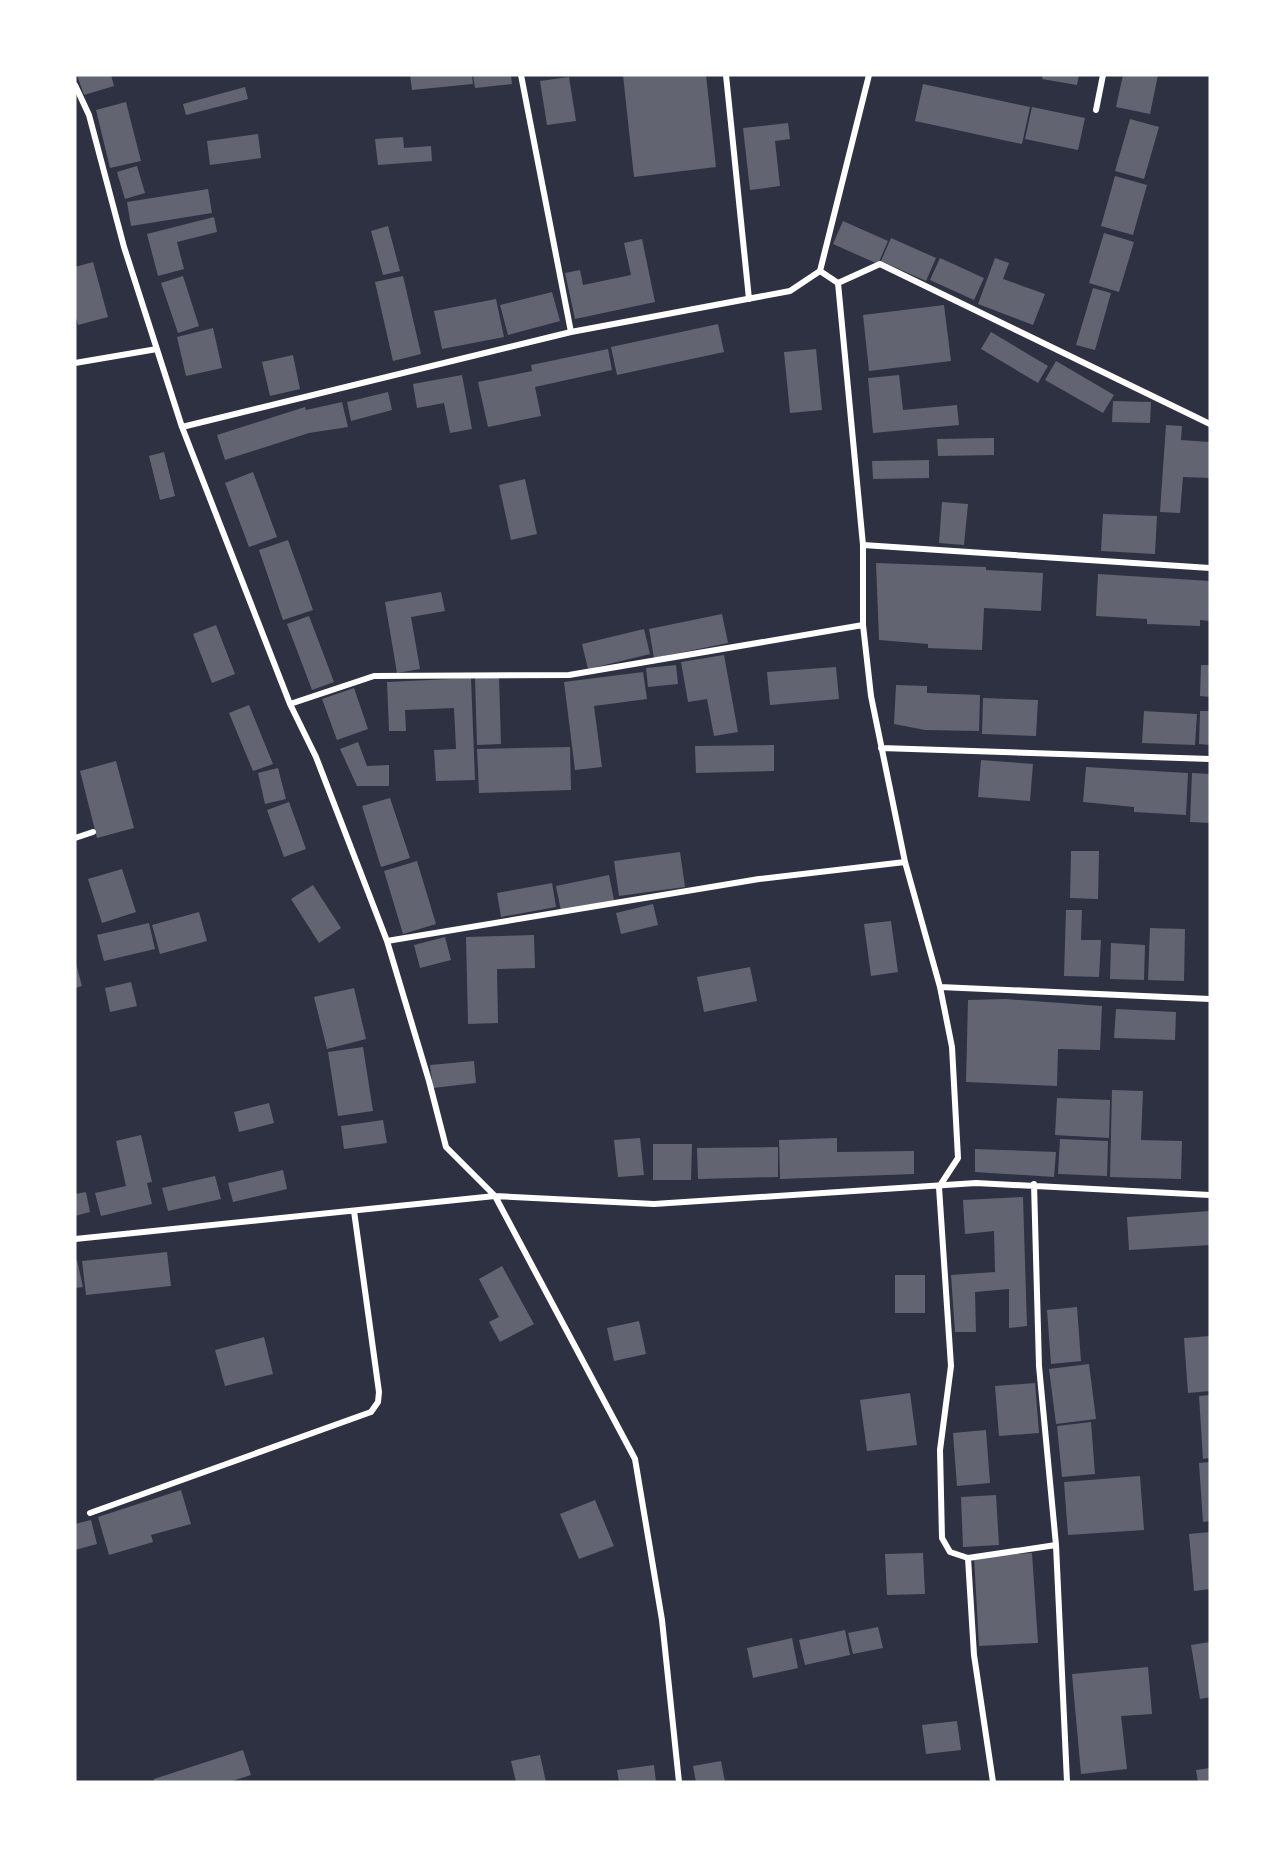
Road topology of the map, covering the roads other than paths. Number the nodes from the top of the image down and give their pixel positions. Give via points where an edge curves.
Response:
1 (521, 75) edge
2 (726, 75) edge
3 (869, 75) edge
4 (1103, 75) edge
5 (75, 85) edge
6 (1096, 110) dead end
7 (820, 271) junction
8 (838, 283) junction
9 (749, 298) junction
10 (571, 332) junction
11 (157, 348) junction
12 (75, 363) edge
13 (1210, 424) edge
14 (182, 427) junction
15 (863, 545) junction
16 (1210, 568) edge
17 (863, 625) junction
18 (291, 704) junction
19 (881, 748) junction
20 (1210, 759) edge
21 (93, 832) dead end
22 (75, 838) edge
23 (905, 862) junction
24 (387, 941) junction
25 (940, 987) junction
26 (1210, 999) edge
27 (1034, 1184) junction
28 (939, 1188) junction
29 (1210, 1195) edge
30 (495, 1196) junction
31 (354, 1210) junction
32 (75, 1239) edge
33 (90, 1513) dead end
34 (1056, 1545) junction
35 (968, 1558) junction
36 (679, 1782) edge
37 (993, 1782) edge
38 (1067, 1782) edge

1 - 10 street
2 - 9 street
3 - 7 street
4 - 6 street
5 - 11 street via 89,114 124,247
7 - 8 street
7 - 9 street via 790,291
8 - 13 street via 880,264
8 - 15 street
9 - 10 street
10 - 14 street
11 - 12 street
11 - 14 street
14 - 18 street
15 - 16 street
15 - 17 street
17 - 18 street via 568,675 374,676
17 - 19 street
18 - 24 street via 316,757
19 - 20 street
19 - 23 street
21 - 22 street
23 - 24 street via 759,879
23 - 25 street
24 - 30 street via 446,1147
25 - 26 street
25 - 28 street via 952,1047 958,1158
27 - 28 street via 976,1183
27 - 29 street
27 - 34 street via 1039,1365
28 - 30 street via 654,1204
28 - 35 street via 951,1366 940,1450 942,1538 950,1552
30 - 31 street
30 - 36 street via 635,1460 662,1620
31 - 32 street
31 - 33 street via 379,1392 378,1402 370,1412
34 - 35 street
34 - 38 street
35 - 37 street via 974,1655

